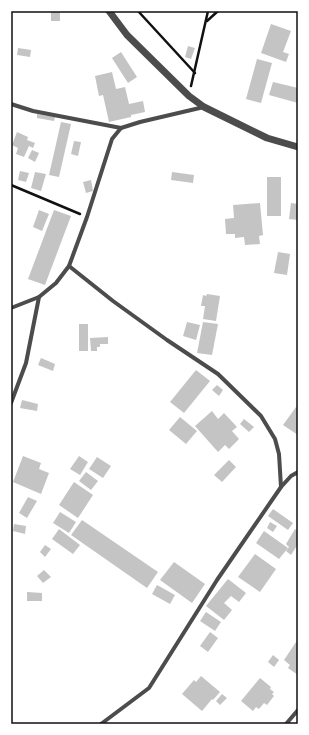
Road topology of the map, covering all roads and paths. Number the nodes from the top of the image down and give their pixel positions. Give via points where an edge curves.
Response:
1 (109, 11) edge
2 (138, 11) edge
3 (208, 11) edge
4 (218, 11) edge
5 (206, 21) junction
6 (195, 73) junction
7 (189, 96) junction
8 (11, 104) edge
9 (204, 108) junction
10 (121, 128) junction
11 (298, 147) edge
12 (11, 185) edge
13 (88, 217) junction
14 (69, 266) junction
15 (39, 297) junction
16 (11, 308) edge
17 (11, 403) edge
18 (298, 472) edge
19 (281, 487) junction
20 (298, 710) edge
21 (101, 724) edge
22 (286, 724) edge

1 - 7 street via 127,35
2 - 6 path
3 - 5 path
4 - 5 path
5 - 6 path
6 - 7 path
7 - 9 street
8 - 10 street via 33,111
9 - 10 street
9 - 11 street via 267,138
10 - 13 street via 112,139
12 - 13 path
13 - 14 street
14 - 15 street via 56,283
14 - 19 street via 113,301 218,374 261,416 276,439
15 - 16 street
15 - 17 street via 26,363
18 - 19 street
19 - 21 street via 217,580 149,688
20 - 22 street

